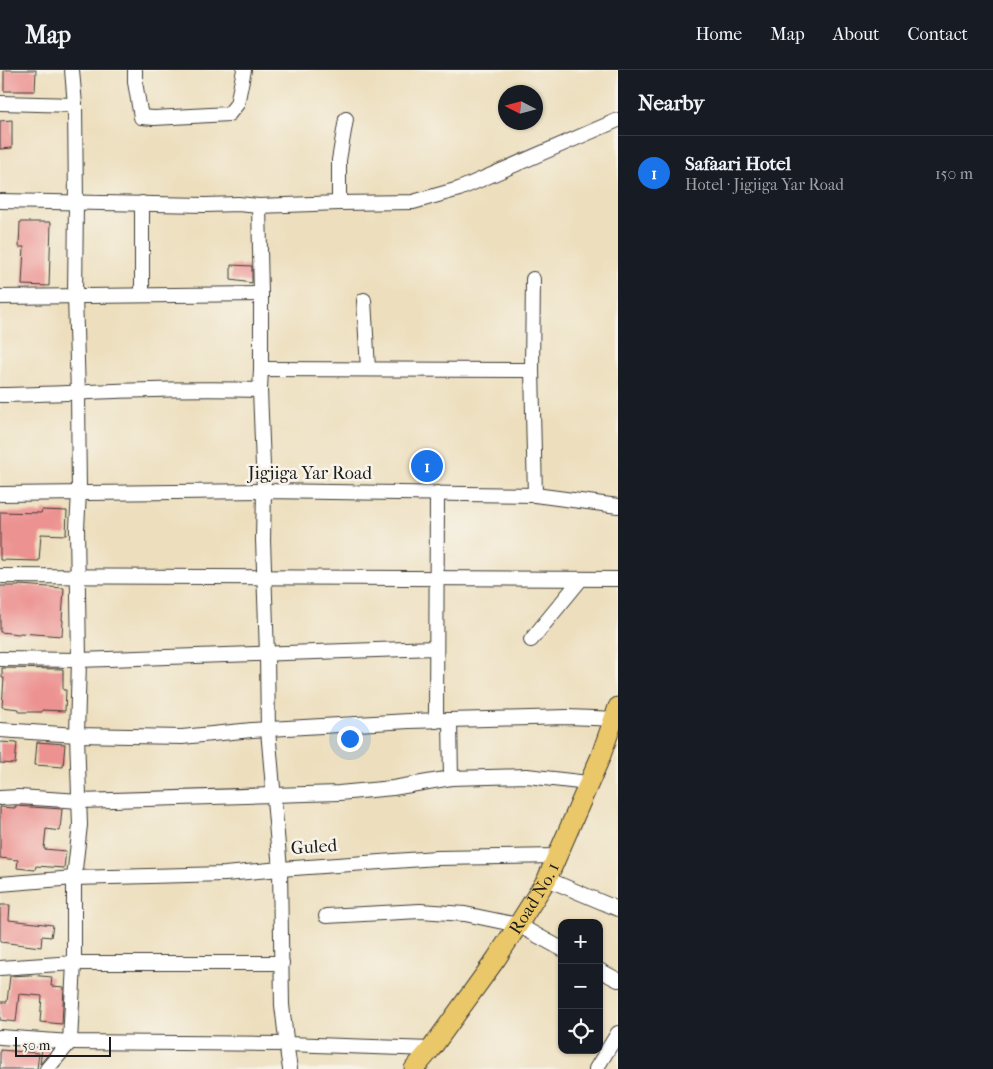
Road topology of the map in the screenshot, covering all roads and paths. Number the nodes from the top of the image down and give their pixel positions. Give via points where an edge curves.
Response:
1 (72, 70) edge
2 (135, 70) edge
3 (244, 70) edge
4 (0, 103) edge
5 (74, 106) junction
6 (346, 119) dead end
7 (618, 120) edge
8 (0, 201) edge
9 (76, 202) junction
10 (142, 203) junction
11 (339, 203) junction
12 (259, 206) junction
13 (533, 279) dead end
14 (261, 294) junction
15 (142, 296) junction
16 (0, 297) edge
17 (75, 297) junction
18 (364, 300) dead end
19 (261, 369) junction
20 (368, 370) junction
21 (532, 370) junction
22 (260, 390) junction
23 (78, 393) junction
24 (0, 395) edge
25 (264, 491) junction
26 (79, 493) junction
27 (437, 493) junction
28 (0, 494) edge
29 (535, 494) junction
30 (618, 506) edge
31 (0, 576) edge
32 (78, 576) junction
33 (264, 577) junction
34 (436, 578) junction
35 (581, 579) junction
36 (618, 579) edge
37 (531, 640) dead end
38 (436, 648) junction
39 (267, 654) junction
40 (0, 659) edge
41 (79, 660) junction
42 (617, 715) edge
43 (443, 720) junction
44 (0, 730) edge
45 (268, 730) junction
46 (77, 735) junction
47 (451, 778) junction
48 (588, 782) junction
49 (274, 796) junction
50 (0, 798) edge
51 (80, 801) junction
52 (556, 856) junction
53 (280, 869) junction
54 (74, 878) junction
55 (547, 879) junction
56 (0, 884) edge
57 (618, 909) edge
58 (326, 916) dead end
59 (518, 925) junction
60 (558, 947) edge
61 (74, 963) junction
62 (282, 963) junction
63 (0, 968) edge
64 (603, 972) edge
65 (618, 980) edge
66 (618, 1034) edge
67 (0, 1037) edge
68 (70, 1042) junction
69 (287, 1044) junction
70 (431, 1049) junction
71 (418, 1068) edge
72 (47, 1069) edge
73 (290, 1069) edge
74 (596, 1069) edge

1 - 5 street
2 - 3 street via 141,117 154,118 229,114 237,104
4 - 5 street
5 - 9 street
6 - 11 street via 339,160
7 - 11 street via 450,192 413,202
8 - 9 street
9 - 10 street
9 - 17 street
10 - 12 street
10 - 15 street
11 - 12 street
12 - 14 street
13 - 21 street
14 - 15 street
14 - 19 street
15 - 17 street
16 - 17 street
17 - 23 street
18 - 20 street
19 - 20 street
19 - 22 street
20 - 21 street
21 - 29 street
22 - 23 street via 161,389
22 - 25 street
23 - 24 street
23 - 26 street
25 - 26 street, Jigjiga Yar Road
25 - 27 street, Jigjiga Yar Road
25 - 33 street
26 - 28 street, Jigjiga Yar Road
26 - 32 street
27 - 29 street, Jigjiga Yar Road
27 - 34 street
29 - 30 street, Jigjiga Yar Road
31 - 32 street
32 - 33 street
32 - 41 street
33 - 34 street
33 - 39 street
34 - 35 street
34 - 38 street
35 - 36 street
35 - 37 street
38 - 39 street
38 - 43 street
39 - 41 street
39 - 45 street
40 - 41 street
41 - 46 street
42 - 43 street
42 - 48 highway, Road No. 1
43 - 45 street
43 - 47 street
44 - 46 street
45 - 46 street via 182,737
45 - 49 street
46 - 51 street
47 - 48 street via 527,776
47 - 49 street via 393,788
48 - 52 highway, Road No. 1
49 - 51 street
49 - 53 street
50 - 51 street
51 - 54 street
52 - 53 street, Guled via 437,858
52 - 55 highway, Road No. 1
53 - 54 street, Guled via 225,874
53 - 62 street
54 - 56 street, Guled
54 - 61 street
55 - 57 street
55 - 59 highway, Road No. 1
58 - 59 street via 420,911 465,914
59 - 60 street
59 - 70 highway, Road No. 1
61 - 62 street
61 - 63 street
61 - 68 street
62 - 69 street via 282,1006
64 - 65 street
66 - 74 street
67 - 68 street
68 - 69 street
68 - 72 street
69 - 70 street
69 - 73 street
70 - 71 highway, Road No. 1

